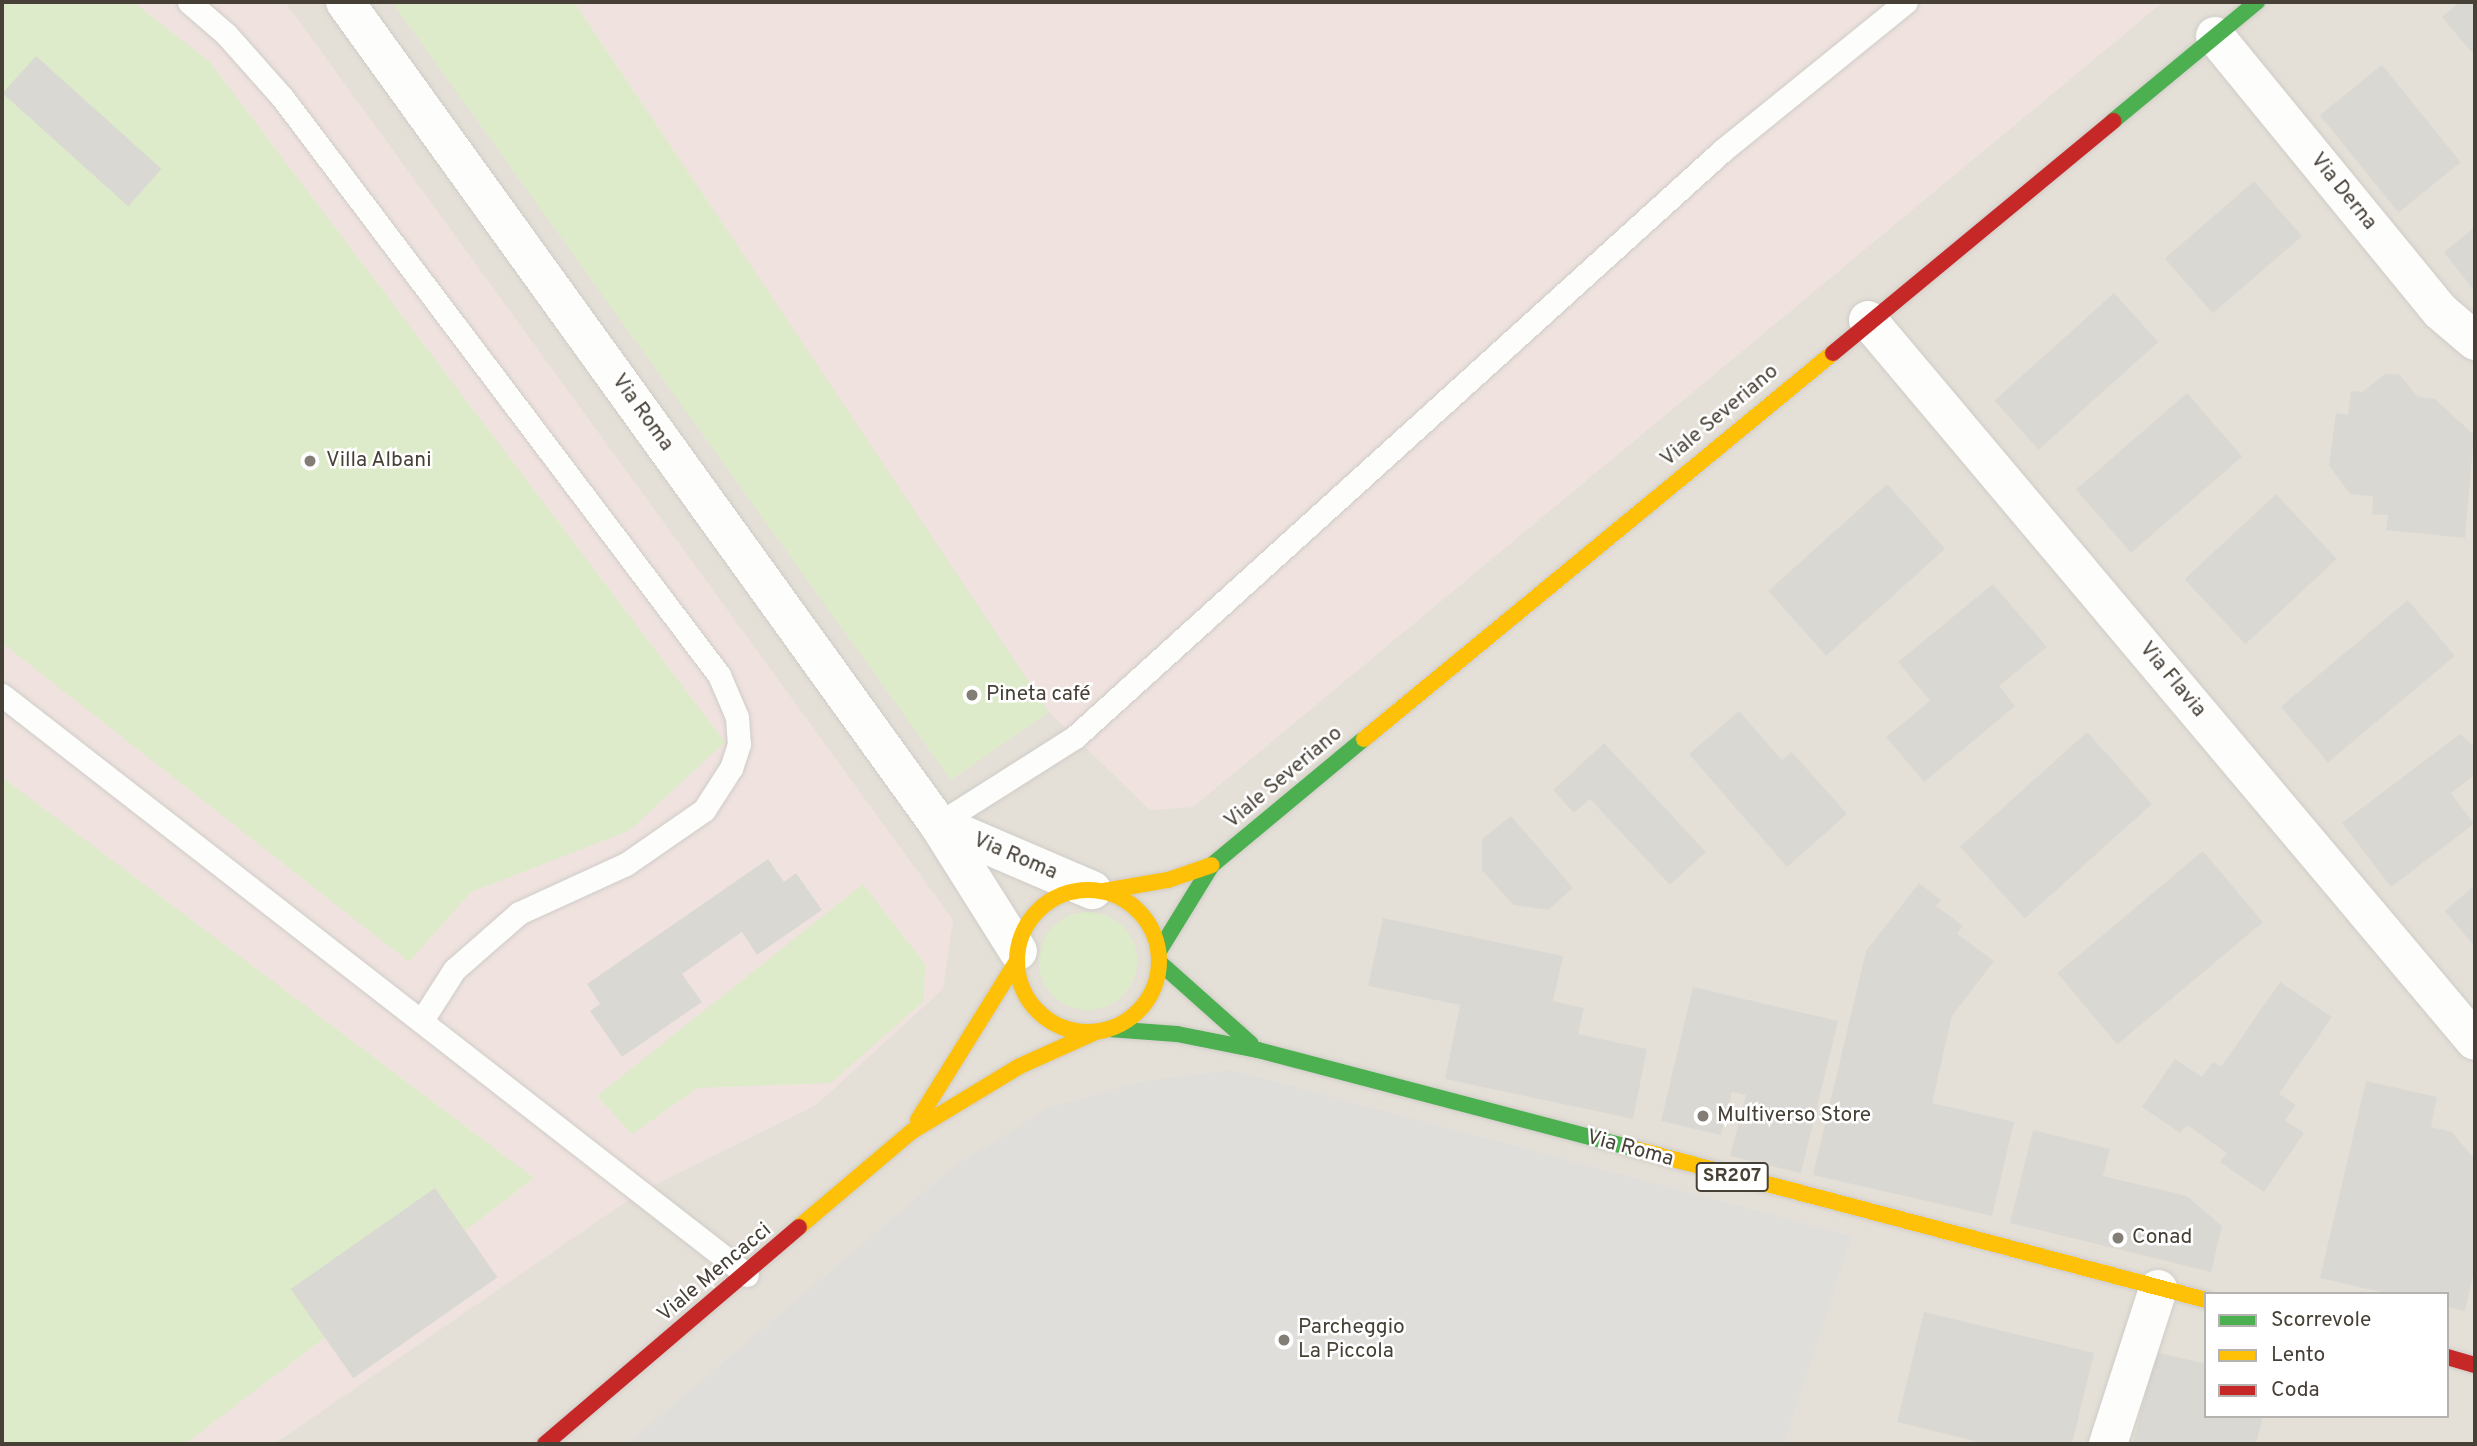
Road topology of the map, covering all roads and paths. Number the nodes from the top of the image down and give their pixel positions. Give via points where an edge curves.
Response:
1 (189, 2) edge
2 (345, 2) edge
3 (1906, 2) edge
4 (2257, 2) edge
5 (2215, 36) junction
6 (1868, 320) junction
7 (2475, 341) edge
8 (2, 695) edge
9 (938, 824) junction
10 (1212, 865) junction
11 (1098, 891) junction
12 (1017, 956) junction
13 (1159, 957) junction
14 (422, 1020) junction
15 (1103, 1030) junction
16 (2475, 1041) edge
17 (1258, 1050) junction
18 (911, 1132) junction
19 (747, 1275) junction
20 (2158, 1289) junction
21 (2204, 1300) edge
22 (2449, 1358) edge
23 (2475, 1365) edge
24 (545, 1444) edge
25 (2108, 1444) edge

1 - 14 lane via 226,34 282,97 719,675 737,717 738,744 731,768 704,810 626,864 519,913 454,970
2 - 9 street, Via Roma
3 - 9 lane via 1723,150 1076,737
4 - 5 main road, Viale Severiano
5 - 6 main road, Viale Severiano
5 - 7 street, Via Derna via 2440,311
6 - 10 main road, Viale Severiano
6 - 16 street, Via Flavia
8 - 14 lane
9 - 11 street, Via Roma
9 - 12 street, Via Roma
10 - 11 main road, Viale Severiano via 1168,880
10 - 13 main road, Viale Severiano
11 - 12 main road via 1071,892 1035,913
11 - 13 main road via 1141,913
12 - 15 main road via 1021,985 1042,1014 1073,1030
12 - 18 main road, Viale Mencacci
13 - 15 main road via 1157,979 1139,1010
13 - 17 main road, Via Roma
14 - 19 lane
15 - 17 main road, Via Roma via 1177,1034
15 - 18 main road, Viale Mencacci via 1020,1066
17 - 20 main road, Via Roma / SR207 via 1894,1221 1962,1233
18 - 19 main road, Viale Mencacci
19 - 24 main road, Viale Mencacci
20 - 21 main road, Via Roma / SR207
20 - 25 street
22 - 23 main road

